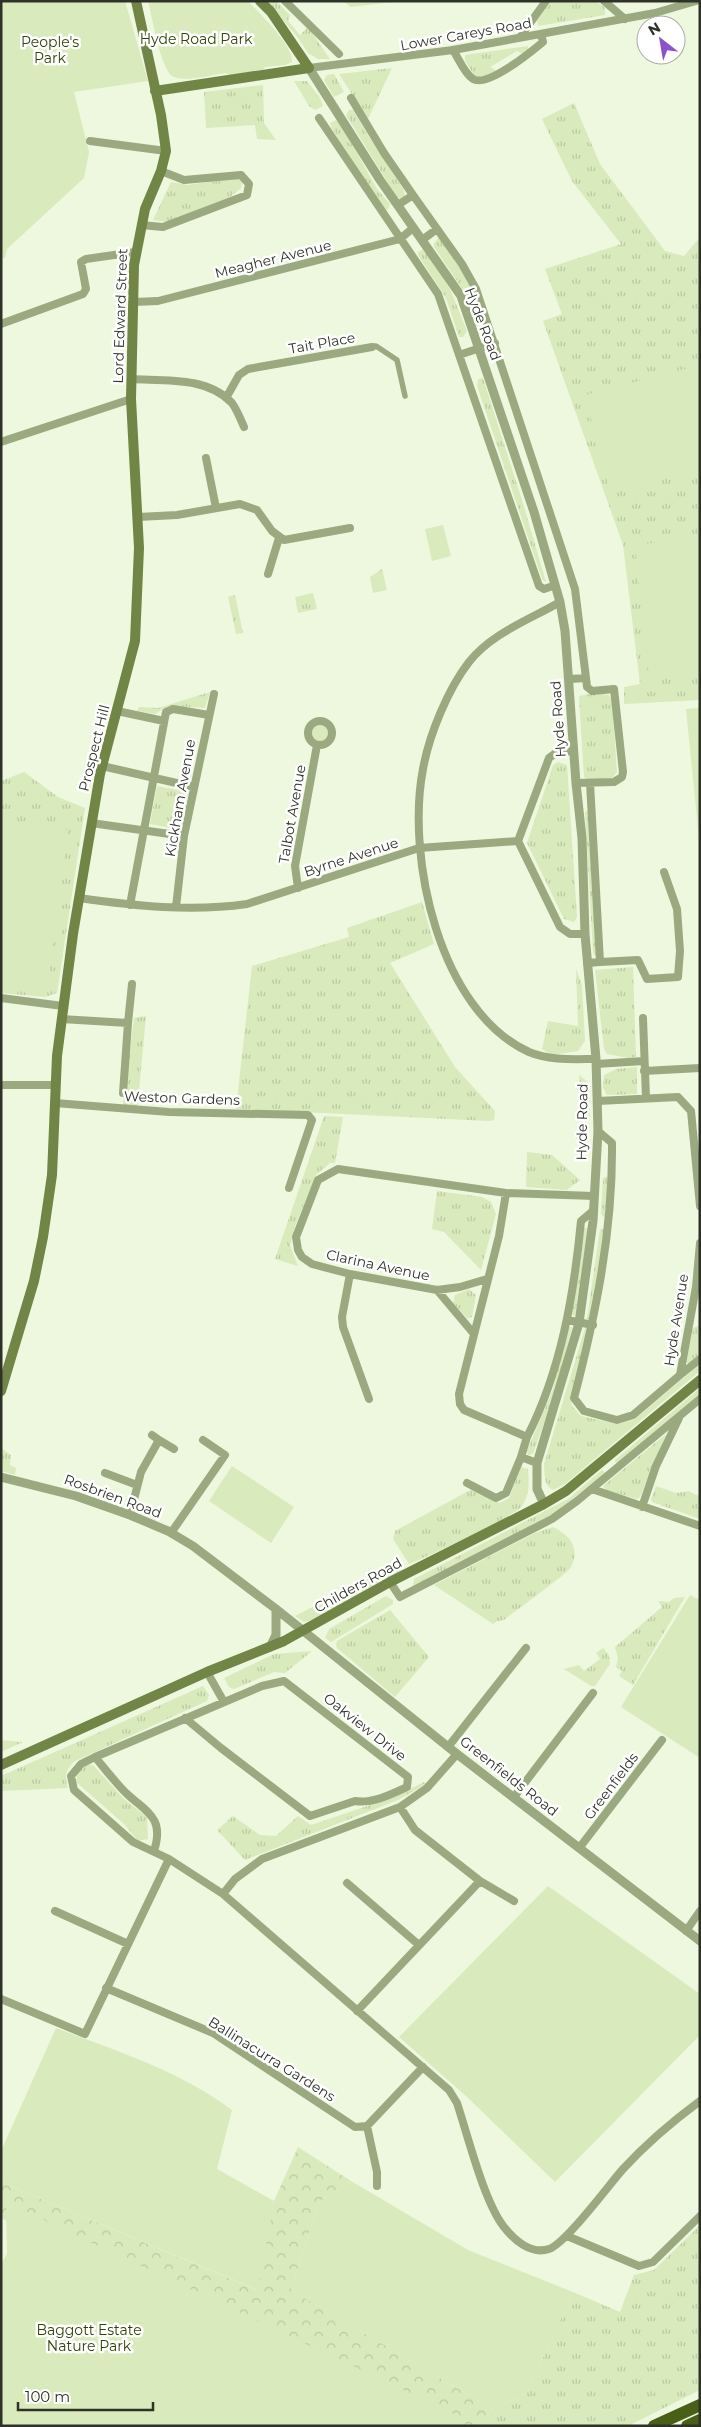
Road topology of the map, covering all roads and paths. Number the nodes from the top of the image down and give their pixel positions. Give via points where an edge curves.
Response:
1 (136, 1) edge
2 (260, 1) edge
3 (285, 1) edge
4 (546, 1) edge
5 (604, 1) edge
6 (696, 1) edge
7 (625, 19) junction
8 (541, 34) junction
9 (520, 37) junction
10 (453, 50) junction
11 (339, 54) dead end
12 (310, 68) junction
13 (155, 90) junction
14 (351, 98) dead end
15 (319, 118) dead end
16 (90, 142) dead end
17 (166, 151) junction
18 (161, 171) junction
19 (413, 195) junction
20 (398, 205) junction
21 (141, 225) junction
22 (413, 228) junction
23 (437, 229) junction
24 (400, 239) junction
25 (422, 240) junction
26 (135, 252) junction
27 (134, 302) junction
28 (1, 324) edge
29 (494, 343) junction
30 (372, 347) joint
31 (479, 349) junction
32 (459, 355) junction
33 (131, 379) junction
34 (405, 396) dead end
35 (226, 398) junction
36 (131, 399) junction
37 (244, 427) dead end
38 (1, 442) edge
39 (206, 458) dead end
40 (216, 508) junction
41 (138, 517) junction
42 (350, 528) dead end
43 (279, 538) junction
44 (268, 574) dead end
45 (550, 587) dead end
46 (560, 602) junction
47 (586, 678) junction
48 (570, 679) junction
49 (214, 694) dead end
50 (117, 711) junction
51 (209, 715) junction
52 (164, 721) junction
53 (317, 745) dead end
54 (574, 751) junction
55 (102, 766) junction
56 (154, 779) junction
57 (576, 783) junction
58 (590, 783) junction
59 (194, 787) junction
60 (91, 823) junction
61 (144, 831) junction
62 (184, 836) junction
63 (518, 841) junction
64 (419, 848) junction
65 (664, 872) dead end
66 (298, 888) junction
67 (80, 898) junction
68 (130, 905) junction
69 (176, 907) junction
70 (585, 934) junction
71 (600, 962) junction
72 (587, 963) junction
73 (132, 984) dead end
74 (1, 998) edge
75 (63, 1006) junction
76 (643, 1018) dead end
77 (61, 1019) junction
78 (128, 1023) junction
79 (644, 1061) junction
80 (596, 1062) junction
81 (700, 1068) edge
82 (644, 1071) junction
83 (1, 1085) edge
84 (56, 1086) junction
85 (123, 1093) dead end
86 (646, 1098) junction
87 (598, 1101) junction
88 (55, 1103) junction
89 (598, 1130) junction
90 (595, 1171) junction
91 (699, 1171) edge
92 (612, 1172) junction
93 (289, 1188) dead end
94 (506, 1193) junction
95 (594, 1196) junction
96 (700, 1206) edge
97 (594, 1210) junction
98 (594, 1221) junction
99 (609, 1222) junction
100 (700, 1243) edge
101 (350, 1274) junction
102 (487, 1279) junction
103 (437, 1290) junction
104 (691, 1318) junction
105 (567, 1320) junction
106 (700, 1320) edge
107 (579, 1323) junction
108 (593, 1324) junction
109 (474, 1334) junction
110 (700, 1359) edge
111 (680, 1375) junction
112 (700, 1380) edge
113 (1, 1390) edge
114 (369, 1398) dead end
115 (700, 1399) edge
116 (679, 1416) junction
117 (529, 1433) junction
118 (546, 1434) junction
119 (203, 1440) dead end
120 (174, 1449) dead end
121 (521, 1456) junction
122 (604, 1460) junction
123 (537, 1463) junction
124 (614, 1471) junction
125 (104, 1472) dead end
126 (1, 1476) edge
127 (467, 1483) dead end
128 (137, 1485) junction
129 (592, 1489) junction
130 (544, 1504) junction
131 (642, 1507) junction
132 (130, 1515) junction
133 (700, 1526) edge
134 (172, 1533) junction
135 (390, 1582) junction
136 (276, 1609) junction
137 (303, 1631) junction
138 (270, 1647) junction
139 (526, 1648) dead end
140 (207, 1672) junction
141 (593, 1693) dead end
142 (224, 1702) junction
143 (185, 1718) junction
144 (662, 1740) dead end
145 (448, 1747) junction
146 (457, 1754) junction
147 (95, 1757) junction
148 (1, 1765) edge
149 (514, 1797) junction
150 (400, 1807) junction
151 (580, 1847) junction
152 (154, 1851) junction
153 (169, 1859) junction
154 (480, 1881) junction
155 (347, 1883) dead end
156 (223, 1894) junction
157 (514, 1901) dead end
158 (55, 1911) dead end
159 (700, 1911) edge
160 (686, 1931) junction
161 (700, 1941) edge
162 (128, 1944) junction
163 (419, 1945) junction
164 (106, 1988) junction
165 (1, 1999) edge
166 (357, 2011) junction
167 (423, 2067) junction
168 (700, 2101) edge
169 (367, 2126) junction
170 (377, 2186) dead end
171 (700, 2216) edge
172 (567, 2236) junction
173 (700, 2405) edge
174 (700, 2420) edge
175 (654, 2426) edge
176 (687, 2426) edge

1 - 13 main road, Lord Edward Street
2 - 12 main road, Hyde Road
3 - 11 street
4 - 9 street
5 - 7 street
6 - 7 street, Lower Careys Road
7 - 8 street, Lower Careys Road
8 - 9 street, Lower Careys Road
8 - 10 street via 543,42 501,72 482,81 468,73
9 - 10 street, Lower Careys Road
10 - 12 street, Lower Careys Road
12 - 13 main road
12 - 20 street, Hyde Road
13 - 17 main road, Lord Edward Street
14 - 19 street
15 - 24 street
16 - 17 street
17 - 18 main road, Lord Edward Street
18 - 21 main road, Lord Edward Street
18 - 21 street via 184,180 241,175 249,184 246,195 237,199 163,227
19 - 20 street
19 - 23 street
20 - 22 street, Hyde Road
21 - 26 main road, Lord Edward Street
22 - 24 street, Meagher Avenue
22 - 25 street, Hyde Road
23 - 25 street
23 - 29 street via 476,289
24 - 27 street, Meagher Avenue via 158,301
24 - 32 street via 438,294
25 - 31 street, Hyde Road via 461,296
26 - 27 main road, Lord Edward Street
26 - 28 street via 86,259 81,262 86,289 83,294
27 - 33 main road, Lord Edward Street
29 - 31 street
29 - 47 street via 575,589
30 - 34 street, Tait Place via 376,346 397,360
30 - 35 street, Tait Place via 248,369 239,375
31 - 32 street
31 - 46 street, Hyde Road via 534,512
32 - 45 street via 539,586 544,589
33 - 35 street via 174,379 195,384
33 - 36 main road, Lord Edward Street
35 - 37 street via 233,404
36 - 38 street
36 - 41 main road, Prospect Hill
39 - 40 street
40 - 41 street
40 - 43 street via 230,504 250,506 261,514
41 - 50 main road, Prospect Hill via 135,641
42 - 43 street via 290,540
43 - 44 street
46 - 48 street, Hyde Road
46 - 64 street via 486,645 460,676 431,738 423,770
47 - 48 street
47 - 58 street via 589,690 614,689 623,772 622,777 614,782
48 - 54 street, Hyde Road
49 - 51 street, Kickham Avenue
50 - 52 street
50 - 55 main road, Prospect Hill
51 - 52 street via 173,709 166,712
51 - 59 street, Kickham Avenue
52 - 56 street
53 - 66 street, Talbot Avenue via 295,866
54 - 57 street, Hyde Road
54 - 63 street via 557,752 548,758
55 - 56 street
55 - 60 main road, Prospect Hill
56 - 59 street
56 - 61 street
57 - 58 street
57 - 70 street, Hyde Road via 582,838
58 - 71 street
59 - 62 street, Kickham Avenue
60 - 61 street
60 - 67 main road, Prospect Hill
61 - 62 street
61 - 68 street
62 - 69 street, Kickham Avenue
63 - 64 street, Byrne Avenue
63 - 70 street via 560,927 570,934
64 - 66 street, Byrne Avenue
64 - 80 street via 427,897 438,934 455,975 472,1004 499,1032 530,1053
65 - 71 street via 677,909 678,977 647,979 638,960
66 - 69 street, Byrne Avenue via 247,904 220,908
67 - 68 street, Byrne Avenue
67 - 75 main road, Prospect Hill
68 - 69 street, Byrne Avenue
70 - 72 street, Hyde Road
71 - 72 street
72 - 80 street, Hyde Road
73 - 78 street
74 - 75 street
75 - 77 main road, Prospect Hill
76 - 79 street
77 - 78 street
77 - 84 main road, Prospect Hill
78 - 85 street
79 - 80 street
79 - 82 street
80 - 87 street, Hyde Road
81 - 82 street
82 - 86 street
83 - 84 street
84 - 88 main road, Prospect Hill
86 - 87 street
86 - 91 street via 678,1097 691,1111
87 - 89 street, Hyde Road
88 - 93 street, Weston Gardens via 169,1112 308,1115 312,1120
88 - 113 main road via 52,1176 43,1237 34,1281
89 - 90 street, Hyde Road
89 - 92 street, Hyde Avenue via 612,1143
90 - 92 street
90 - 95 street, Hyde Road
91 - 96 street
92 - 99 street, Hyde Avenue
94 - 95 street, Clarina Avenue
94 - 101 street, Clarina Avenue via 338,1169 331,1172 318,1180 296,1237 298,1250 312,1264
94 - 102 street
95 - 97 street, Hyde Road
97 - 98 street, Hyde Road
97 - 105 street via 581,1221
98 - 99 street
98 - 107 street, Hyde Road
99 - 108 street, Hyde Avenue
100 - 104 street, Hyde Avenue
101 - 103 street, Clarina Avenue
101 - 114 street via 343,1327
102 - 103 street, Clarina Avenue
102 - 109 street
103 - 109 street
104 - 106 street
104 - 111 street, Hyde Avenue
105 - 107 street
105 - 117 street via 547,1393
107 - 108 street
107 - 118 street, Hyde Road
108 - 111 street, Hyde Avenue via 574,1398 584,1411 617,1420 633,1415
109 - 117 street via 459,1394 460,1404 464,1410
110 - 111 street
112 - 122 main road, Childers Road
115 - 116 street
116 - 124 street
116 - 131 street
117 - 118 street
117 - 121 street
118 - 123 street, Hyde Road
119 - 134 street via 226,1455
120 - 128 street via 156,1437
121 - 123 street
121 - 127 street via 502,1496 496,1498
122 - 124 street
122 - 130 main road, Childers Road via 566,1491
123 - 130 street, Hyde Road via 536,1489
124 - 129 street
125 - 128 street
126 - 132 street, Rosbrien Road via 76,1496
128 - 132 street
129 - 131 street
129 - 135 street via 552,1519 400,1597
130 - 135 main road, Childers Road
131 - 133 street
132 - 134 street, Rosbrien Road
134 - 136 street, Rosbrien Road
135 - 137 main road, Childers Road
136 - 137 street, Rosbrien Road
136 - 138 street via 276,1635
137 - 138 main road, Childers Road
137 - 145 street, Greenfields Road
138 - 140 main road, Childers Road
139 - 145 street
140 - 142 street
140 - 148 main road, Childers Road
141 - 149 street
142 - 143 street, Oakview Drive
142 - 143 street, Oakview Drive via 277,1681 288,1683 408,1777 407,1787 391,1795 355,1801 310,1816
143 - 147 street, Oakview Drive
144 - 151 street, Greenfields
145 - 146 street, Greenfields Road
146 - 149 street, Greenfields Road
146 - 150 street via 427,1788
147 - 152 street via 125,1792 149,1811 157,1826
147 - 152 street, Oakview Drive via 74,1769 71,1776 74,1790 133,1842
149 - 151 street, Greenfields Road
150 - 154 street via 415,1830
150 - 156 street via 262,1860 235,1879
151 - 160 street, Greenfields Road
152 - 153 street
153 - 156 street
153 - 162 street
154 - 157 street
154 - 163 street
155 - 163 street
156 - 166 street
158 - 162 street
159 - 160 street
160 - 161 street, Greenfields Road
162 - 164 street
163 - 166 street
164 - 165 street via 85,2034
164 - 169 street, Ballinacurra Gardens via 213,2033 355,2127
166 - 167 street
167 - 169 street
167 - 172 street via 449,2090 457,2103 492,2206 503,2227 534,2250 549,2249
168 - 172 street via 678,2117 624,2168
169 - 170 street via 378,2172
171 - 172 street via 653,2262 639,2266
173 - 175 highway
174 - 176 highway

